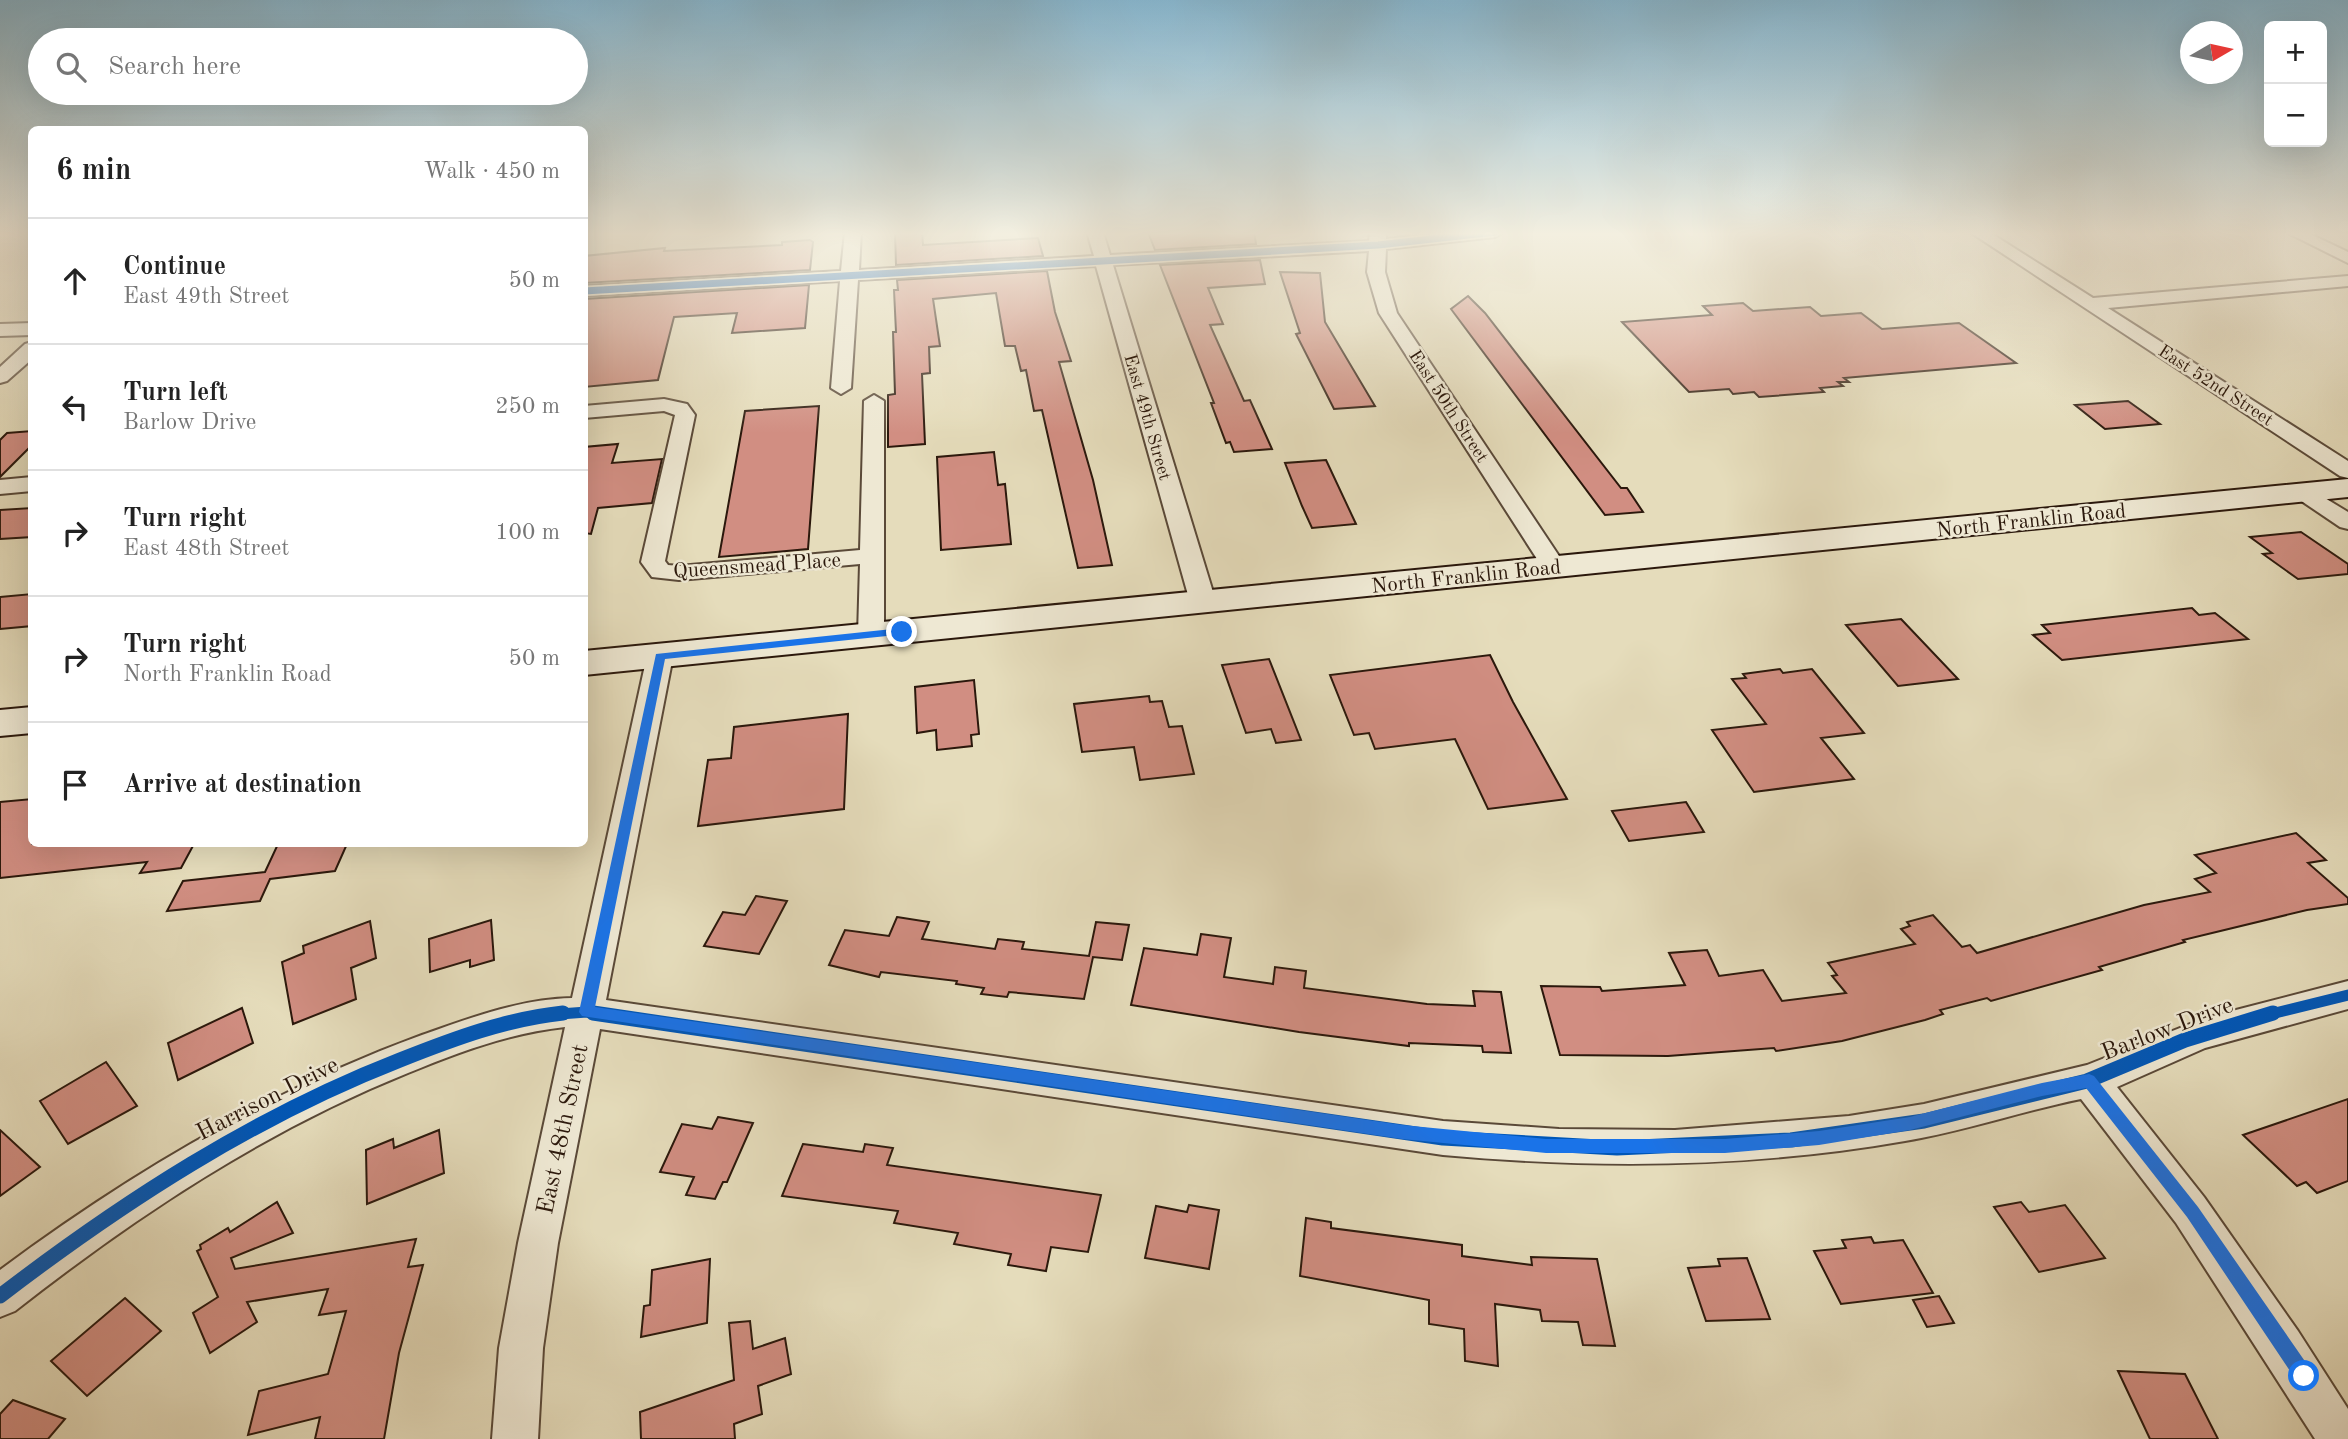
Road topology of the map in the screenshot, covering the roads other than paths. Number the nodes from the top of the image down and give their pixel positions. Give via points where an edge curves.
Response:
1 (848, 299) edge
2 (1114, 299) edge
3 (1384, 299) edge
4 (2084, 299) edge
5 (2146, 299) edge
6 (2092, 304) junction
7 (28, 328) edge
8 (0, 330) edge
9 (28, 352) edge
10 (0, 377) edge
11 (841, 387) dead end
12 (874, 401) dead end
13 (588, 412) edge
14 (2348, 471) edge
15 (28, 484) edge
16 (0, 487) edge
17 (2348, 488) edge
18 (2305, 493) junction
19 (2348, 522) edge
20 (872, 556) junction
21 (1555, 568) junction
22 (1203, 602) junction
23 (871, 635) junction
24 (660, 656) junction
25 (588, 663) edge
26 (28, 720) edge
27 (0, 723) edge
28 (2348, 995) edge
29 (587, 1012) junction
30 (2089, 1081) junction
31 (0, 1296) edge
32 (515, 1439) edge
33 (2341, 1439) edge

1 - 11 street
2 - 22 street, East 49th Street
3 - 21 street, East 50th Street via 1388,313
4 - 6 street, East 52nd Street
5 - 6 street
6 - 14 street, East 52nd Street
7 - 8 street
9 - 10 street
12 - 20 street, Queensmead Place
13 - 20 street, Queensmead Place via 664,405 680,408 685,415 653,562 661,572
15 - 16 street
17 - 18 main road, North Franklin Road
18 - 19 street
18 - 21 main road, North Franklin Road
20 - 23 street, Queensmead Place
21 - 22 main road, North Franklin Road
22 - 23 main road, North Franklin Road
23 - 24 main road, North Franklin Road
24 - 25 main road, North Franklin Road
24 - 29 street, East 48th Street
26 - 27 main road
28 - 30 street, Barlow Drive via 2272,1012 2185,1040
29 - 30 street, Barlow Drive via 1402,1132 1546,1146 1725,1146 1819,1138 1910,1124
29 - 31 street, Harrison Drive via 538,1015 446,1042 365,1072 281,1111 126,1202
29 - 32 street, East 48th Street via 538,1243 521,1348
30 - 33 street via 2193,1212 2286,1348

